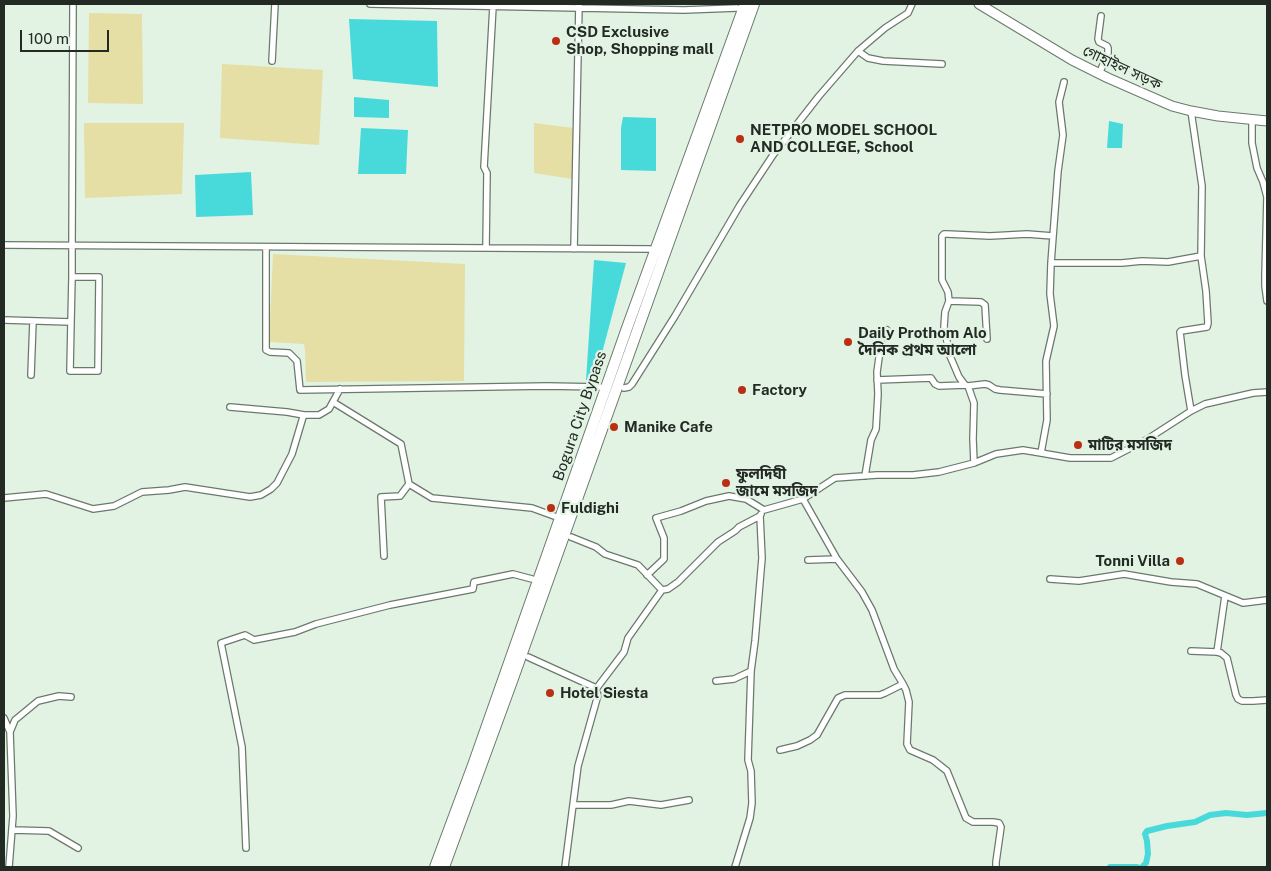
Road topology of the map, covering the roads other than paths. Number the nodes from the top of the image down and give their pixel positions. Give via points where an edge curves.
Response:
1 (73, 4) edge
2 (275, 4) edge
3 (370, 4) edge
4 (424, 4) edge
5 (754, 4) edge
6 (912, 4) edge
7 (979, 4) edge
8 (508, 5) edge
9 (543, 5) edge
10 (492, 6) junction
11 (579, 6) edge
12 (613, 6) edge
13 (649, 6) edge
14 (741, 6) edge
15 (684, 7) edge
16 (1101, 16) dead end
17 (858, 51) junction
18 (272, 61) dead end
19 (942, 64) dead end
20 (1099, 74) junction
21 (1064, 82) dead end
22 (1191, 111) junction
23 (1252, 119) junction
24 (1267, 121) edge
25 (1053, 236) junction
26 (4, 245) edge
27 (72, 246) junction
28 (266, 247) junction
29 (486, 248) junction
30 (574, 249) junction
31 (650, 249) dead end
32 (1201, 256) junction
33 (1051, 263) junction
34 (72, 277) junction
35 (948, 301) junction
36 (1267, 302) edge
37 (4, 320) edge
38 (33, 321) junction
39 (71, 322) junction
40 (887, 330) dead end
41 (986, 339) dead end
42 (31, 375) dead end
43 (877, 380) junction
44 (967, 386) junction
45 (600, 387) dead end
46 (624, 388) dead end
47 (340, 389) junction
48 (1267, 392) edge
49 (1047, 394) junction
50 (333, 402) junction
51 (230, 407) dead end
52 (1191, 410) junction
53 (304, 415) junction
54 (1041, 453) junction
55 (974, 463) junction
56 (865, 476) junction
57 (409, 484) junction
58 (4, 498) edge
59 (803, 499) junction
60 (762, 513) junction
61 (554, 516) dead end
62 (571, 537) dead end
63 (384, 556) dead end
64 (837, 559) junction
65 (808, 560) dead end
66 (647, 575) junction
67 (532, 579) dead end
68 (1050, 579) dead end
69 (662, 590) junction
70 (1225, 596) junction
71 (1267, 600) edge
72 (1192, 651) dead end
73 (1217, 652) junction
74 (528, 657) dead end
75 (751, 671) junction
76 (716, 681) dead end
77 (903, 684) junction
78 (596, 689) junction
79 (71, 697) dead end
80 (1267, 700) edge
81 (4, 718) edge
82 (10, 732) junction
83 (780, 750) dead end
84 (689, 800) dead end
85 (574, 805) junction
86 (12, 830) junction
87 (78, 848) dead end
88 (246, 848) dead end
89 (9, 867) edge
90 (435, 867) edge
91 (444, 867) edge
92 (565, 867) edge
93 (735, 867) edge
94 (996, 867) edge

1 - 27 street
2 - 18 street
3 - 4 street
4 - 10 street
5 - 91 highway, Bogura City Bypass
6 - 17 street via 908,13
7 - 20 main road, গোহাইল সড়ক
8 - 9 street
8 - 10 street
9 - 11 street
10 - 29 street via 484,167
11 - 12 street
11 - 30 street
12 - 13 street
13 - 15 street
14 - 15 street
14 - 90 highway, Bogura City Bypass
16 - 20 street via 1098,39 1107,46 1108,53
17 - 19 street via 868,58 883,61
17 - 46 street via 773,155 632,384
20 - 22 main road, গোহাইল সড়ক
21 - 25 street via 1058,102 1063,135
22 - 23 main road, গোহাইল সড়ক
22 - 32 street via 1202,186
23 - 24 main road, গোহাইল সড়ক
23 - 36 street via 1252,143 1267,197 1264,275
25 - 33 street
25 - 35 street via 944,234 942,280
26 - 27 street
27 - 28 street
27 - 34 street
28 - 29 street
28 - 47 street via 266,350 289,353 296,361 300,390
29 - 30 street
30 - 31 street
32 - 33 street via 1168,262
32 - 52 street via 1207,327 1180,332
33 - 49 street via 1054,326 1046,361
34 - 39 street
34 - 39 street via 100,277 98,371 70,371
35 - 41 street via 985,305
35 - 44 street via 944,326 950,356 959,377
37 - 38 street
38 - 39 street
38 - 42 street
40 - 43 street via 878,356
43 - 44 street via 931,378 939,386
43 - 56 street via 876,429
44 - 49 street via 985,384 1000,390
44 - 55 street via 974,402
45 - 47 street
47 - 50 street
48 - 52 street via 1220,400
49 - 54 street via 1048,420
50 - 53 street via 319,415
50 - 57 street via 401,444
51 - 53 street
52 - 54 street via 1146,440 1110,458 1070,458
53 - 58 street via 292,454 277,483 261,495 250,497 185,487 142,492 114,506 93,509 46,494
54 - 55 street via 1023,450 996,454
55 - 56 street via 939,472
56 - 59 street via 835,478
57 - 61 street via 432,498 532,508
57 - 63 street via 400,496 381,497
59 - 60 street
59 - 64 street
60 - 66 street via 746,499 729,496 656,518 664,538 664,559
60 - 69 street via 718,542 678,582
60 - 75 street via 762,558
62 - 66 street via 605,554 638,564
64 - 65 street
64 - 77 street via 872,610 894,669
66 - 69 street
67 - 88 street via 513,574 474,582 473,589 390,605 295,632 254,640 245,635 221,643 242,747
68 - 70 street via 1079,581 1124,574 1197,584
69 - 78 street via 628,638 624,652
70 - 71 street via 1243,603
70 - 73 street
72 - 73 street
73 - 80 street via 1227,658 1238,699
74 - 78 street
75 - 76 street via 734,679
75 - 93 street via 748,760 752,803
77 - 83 street via 885,694 838,698 817,735
77 - 94 street via 909,702 907,744 910,750 933,760 947,771 966,818 973,822 999,824
78 - 85 street via 598,695 578,766
79 - 82 street via 38,701 15,720
81 - 82 street
82 - 86 street
84 - 85 street via 661,805 629,800 611,806
85 - 92 street
86 - 87 street via 49,831
86 - 89 street

